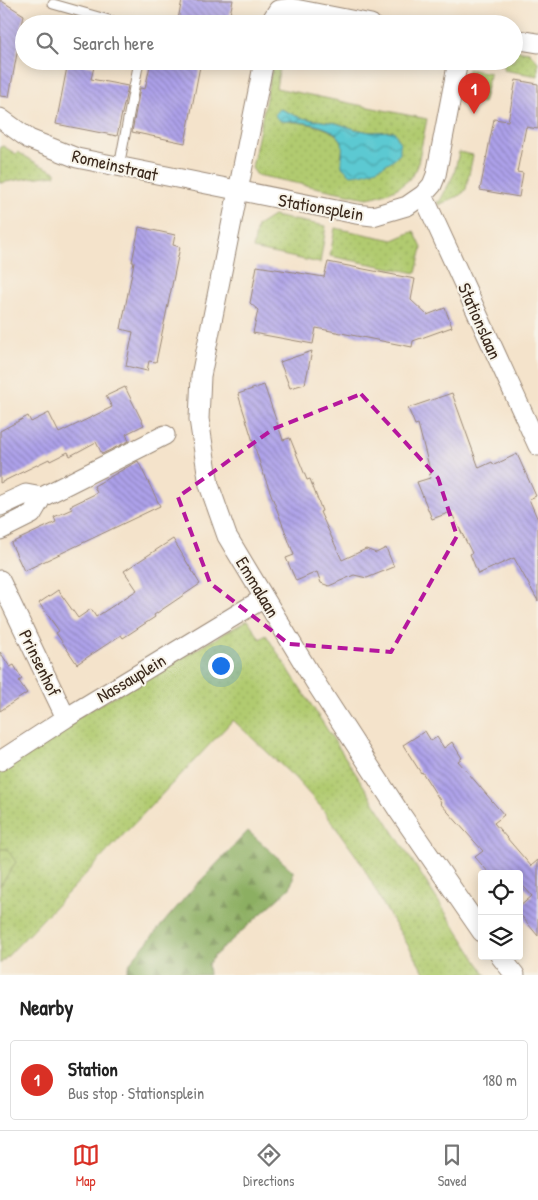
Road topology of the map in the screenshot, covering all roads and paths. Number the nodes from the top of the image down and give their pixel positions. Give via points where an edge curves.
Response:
1 (53, 4) dead end
2 (92, 15) edge
3 (275, 15) edge
4 (325, 15) edge
5 (523, 40) edge
6 (538, 43) edge
7 (137, 70) edge
8 (262, 70) edge
9 (456, 70) edge
10 (0, 118) edge
11 (119, 167) junction
12 (238, 192) junction
13 (423, 194) junction
14 (165, 435) dead end
15 (538, 446) edge
16 (42, 497) junction
17 (0, 506) edge
18 (0, 530) edge
19 (0, 580) edge
20 (264, 598) junction
21 (66, 718) junction
22 (0, 761) edge
23 (478, 926) edge
24 (503, 960) edge
25 (515, 975) edge

1 - 2 lane
3 - 4 street via 278,10 290,8
5 - 6 street
7 - 11 lane
8 - 12 street
9 - 13 street, Stationsplein via 436,175
10 - 11 street, Romeinstraat via 29,139 55,151
11 - 12 street, Romeinstraat
12 - 13 street, Stationsplein via 373,216 407,206
12 - 20 street, Emmalaan via 201,376 199,418 209,485 224,528
13 - 15 street, Stationslaan
14 - 16 street
16 - 17 street via 26,494
16 - 18 street via 32,514
19 - 21 street, Prinsenhof
20 - 21 street, Nassauplein
20 - 23 street, Emmalaan via 387,794
21 - 22 street, Nassauplein
24 - 25 street

